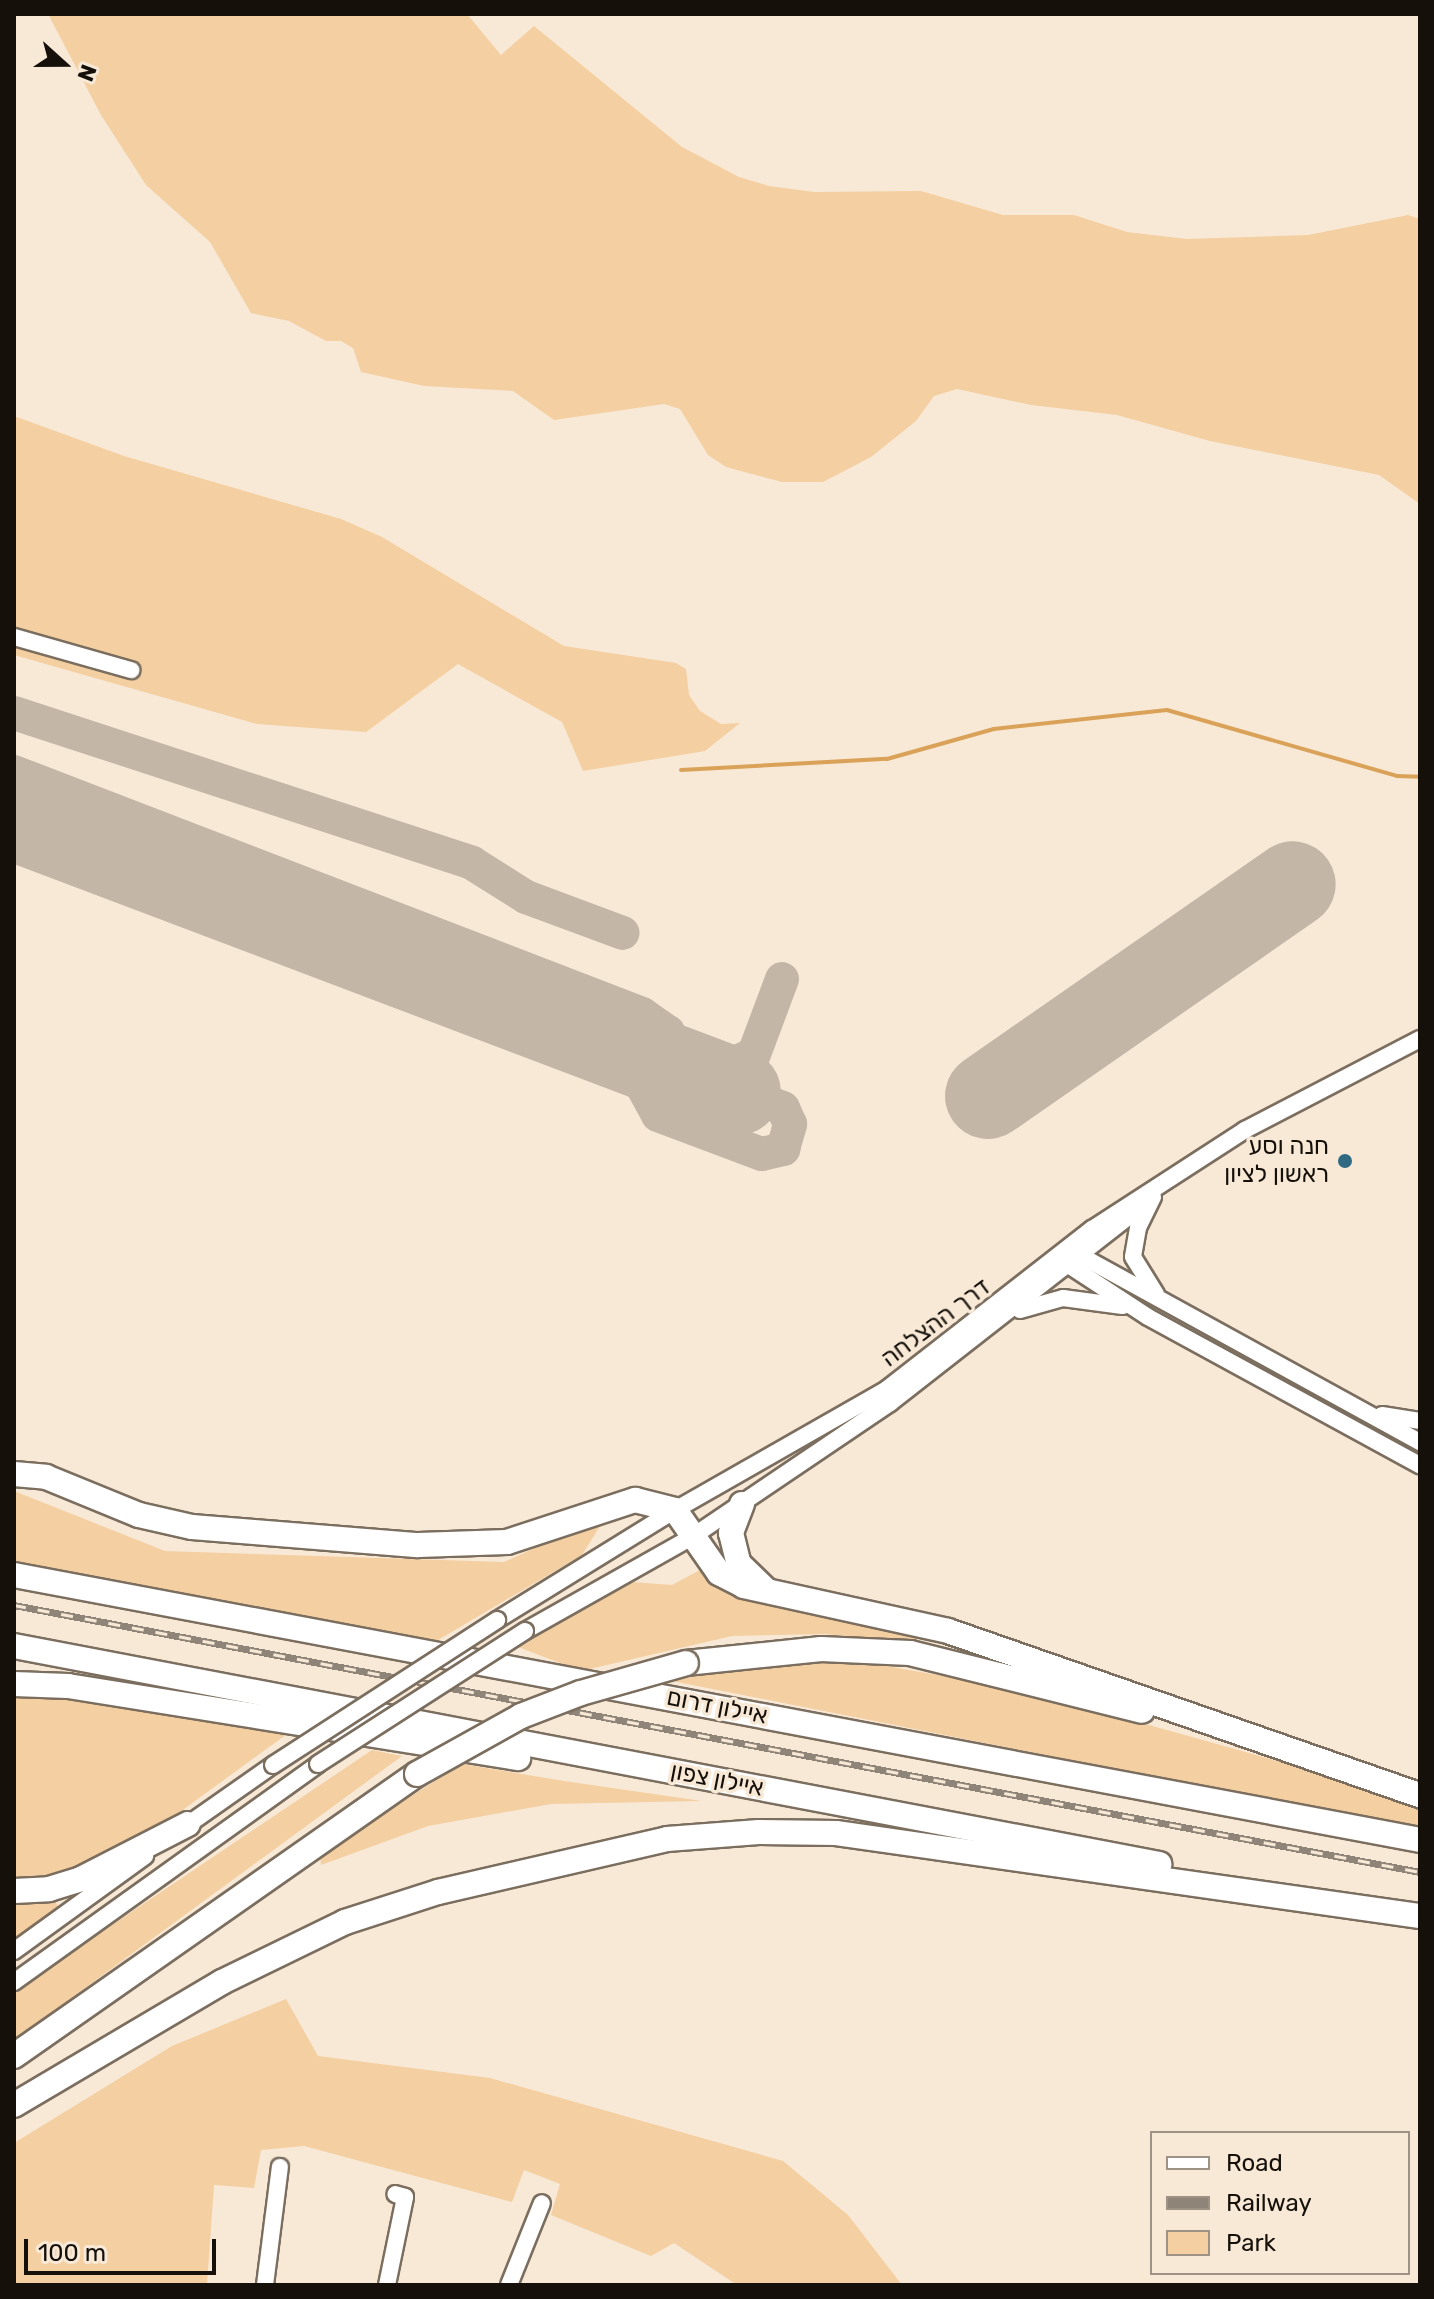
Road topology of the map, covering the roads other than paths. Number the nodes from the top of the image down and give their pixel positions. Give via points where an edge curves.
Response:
1 (14, 637) edge
2 (131, 670) dead end
3 (1420, 1039) edge
4 (1212, 1152) junction
5 (1153, 1197) junction
6 (1069, 1258) junction
7 (1165, 1304) junction
8 (1003, 1316) junction
9 (1148, 1317) junction
10 (1366, 1412) junction
11 (1420, 1421) edge
12 (1420, 1442) edge
13 (1420, 1465) edge
14 (14, 1474) edge
15 (742, 1504) junction
16 (675, 1510) junction
17 (692, 1537) junction
18 (14, 1575) edge
19 (767, 1591) junction
20 (14, 1646) edge
21 (14, 1684) edge
22 (1310, 1758) junction
23 (776, 1791) junction
24 (1420, 1795) edge
25 (188, 1824) junction
26 (1420, 1840) edge
27 (14, 1891) edge
28 (1420, 1915) edge
29 (14, 1951) edge
30 (14, 1982) edge
31 (14, 2056) edge
32 (14, 2105) edge
33 (280, 2167) dead end
34 (395, 2194) dead end
35 (542, 2203) dead end
36 (265, 2285) edge
37 (387, 2285) edge
38 (509, 2285) edge

1 - 2 street
3 - 4 street, דרך ההצלחה via 1293,1101
4 - 5 street, דרך ההצלחה
4 - 6 street, דרך ההצלחה
5 - 6 street, דרך ההצלחה
5 - 7 street via 1138,1228 1133,1257 1145,1284
6 - 7 street
6 - 8 street, דרך ההצלחה
6 - 9 street
6 - 16 street, דרך ההצלחה via 887,1389
7 - 10 street
8 - 9 street via 1063,1298 1089,1298
8 - 15 street, דרך ההצלחה via 890,1403
9 - 13 street
10 - 11 street
10 - 12 street
14 - 16 highway via 46,1477 139,1515 192,1527 418,1545 507,1542 635,1500
15 - 17 street, דרך ההצלחה
15 - 19 highway via 731,1533 739,1564
16 - 17 highway
16 - 25 street, דרך ההצלחה, bridge via 497,1620
17 - 19 highway via 719,1573
17 - 30 street, דרך ההצלחה, bridge via 525,1631 318,1764
18 - 26 highway, איילון דרום
19 - 22 highway via 961,1635
20 - 23 highway, איילון צפון
21 - 23 highway via 68,1686 697,1787
22 - 24 highway
22 - 31 highway, bridge via 910,1653 821,1649 686,1663 610,1683 521,1716 417,1774
23 - 28 highway, איילון צפון
25 - 27 highway via 81,1879 49,1889
25 - 29 street, דרך ההצלחה
28 - 32 highway via 836,1833 667,1839 438,1892 345,1922 222,1982
33 - 36 street
34 - 37 street via 405,2197
35 - 38 street

